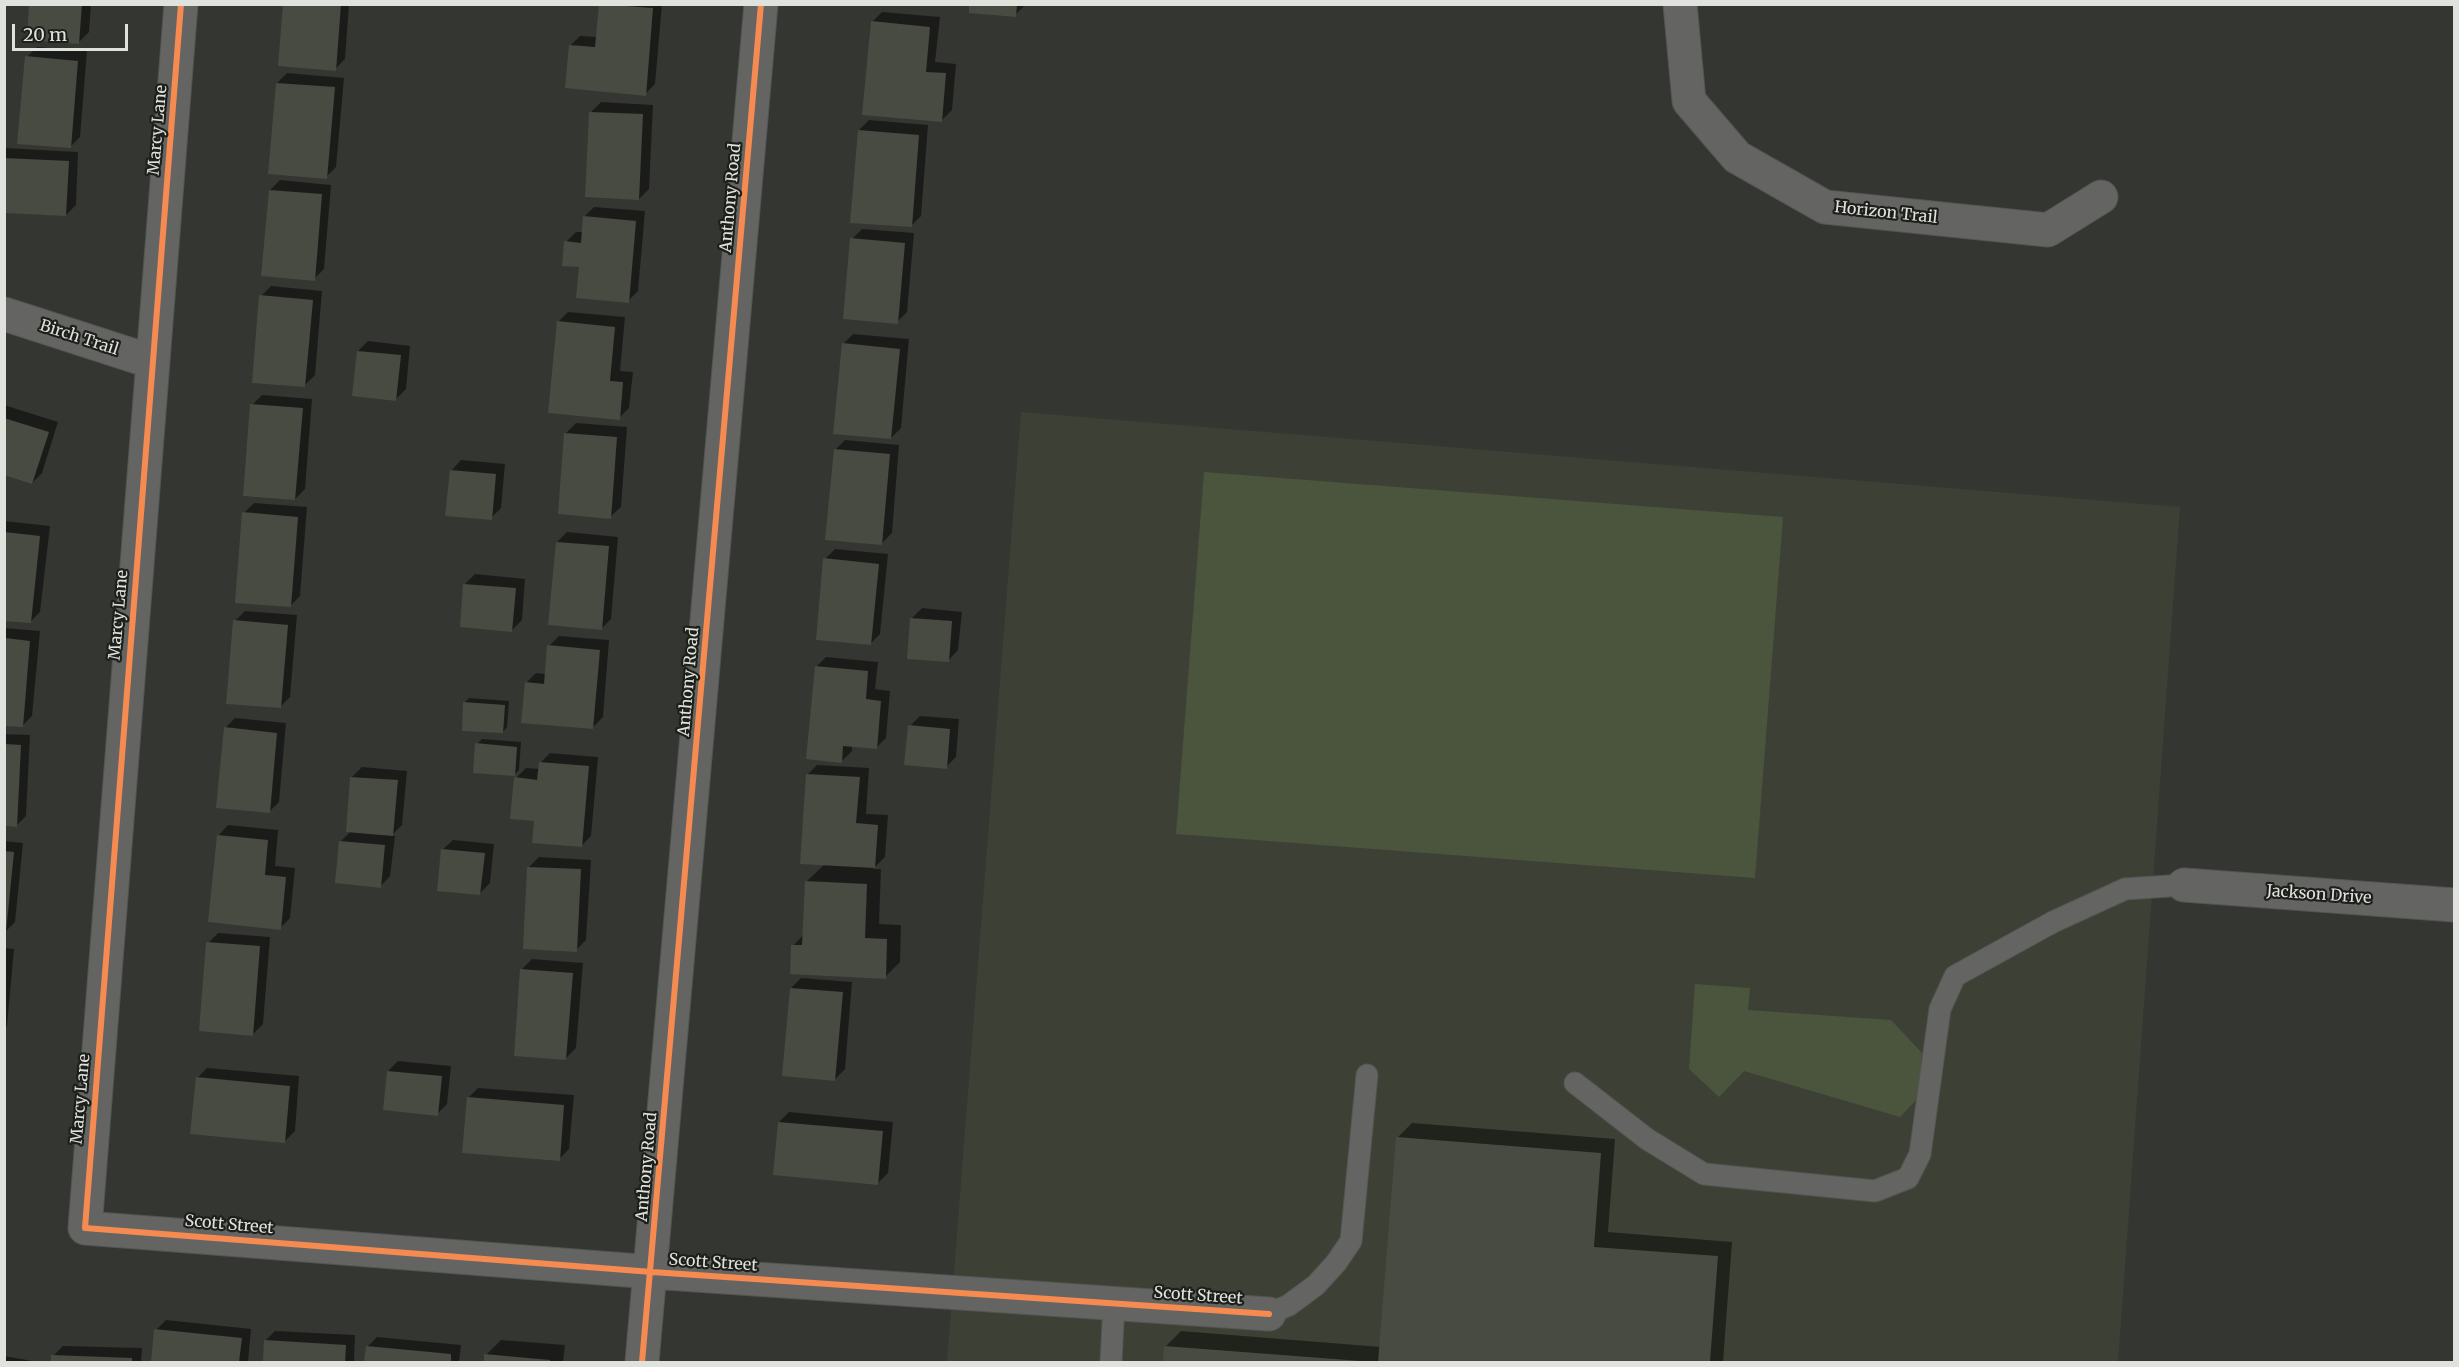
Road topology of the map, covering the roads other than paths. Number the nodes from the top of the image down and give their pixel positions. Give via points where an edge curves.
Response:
1 (182, 4) edge
2 (761, 4) edge
3 (1680, 4) edge
4 (2101, 197) dead end
5 (4, 314) edge
6 (153, 362) junction
7 (2184, 885) joint
8 (2454, 905) edge
9 (1367, 1075) dead end
10 (1575, 1083) dead end
11 (85, 1228) joint
12 (652, 1272) junction
13 (1114, 1303) junction
14 (1269, 1314) joint
15 (642, 1362) edge
16 (1111, 1362) edge

1 - 6 street, Marcy Lane
2 - 12 street, Anthony Road
3 - 4 street, Horizon Trail via 1689,101 1737,158 1825,207 2048,230
5 - 6 street, Birch Trail
6 - 11 street, Marcy Lane
7 - 8 street, Jackson Drive
7 - 10 lane via 2125,889 2053,922 1955,976 1940,1009 1920,1154 1908,1178 1875,1191 1704,1174 1647,1139
9 - 14 lane via 1351,1241 1316,1285
11 - 12 street, Scott Street
12 - 13 street, Scott Street
12 - 15 street, Anthony Road
13 - 14 street, Scott Street
13 - 16 lane

